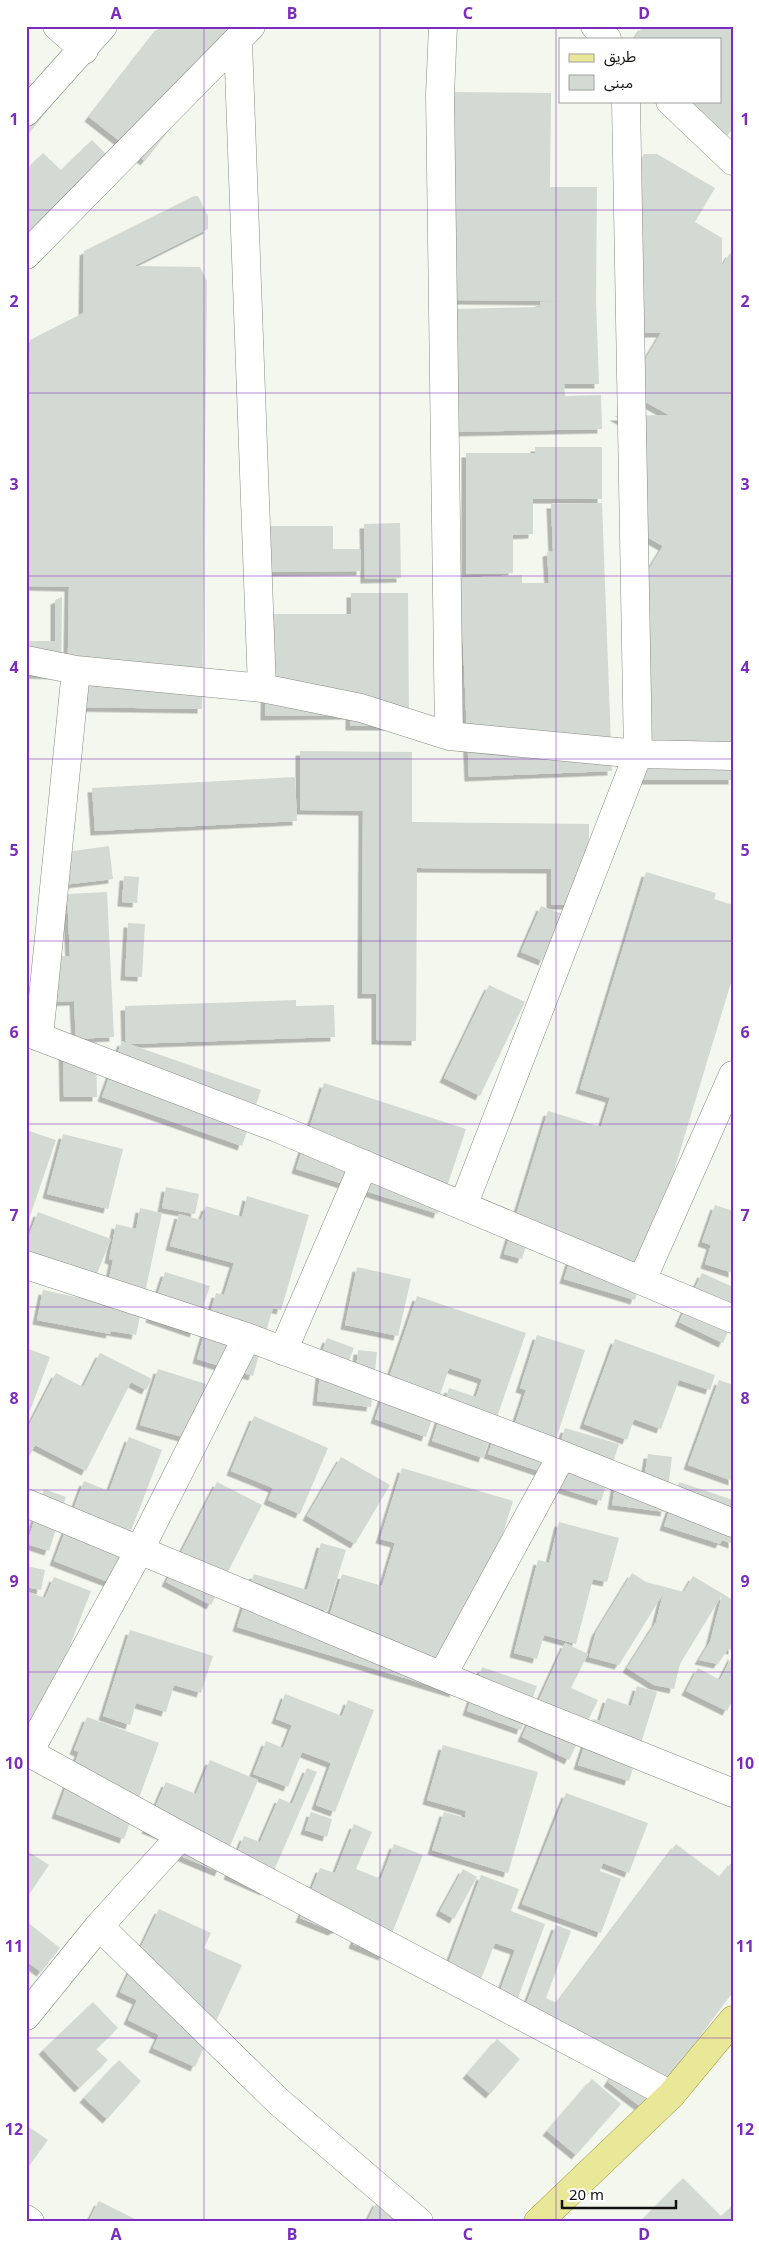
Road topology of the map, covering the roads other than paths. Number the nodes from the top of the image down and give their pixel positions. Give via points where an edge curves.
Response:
1 (57, 26) edge
2 (103, 26) edge
3 (443, 26) edge
4 (595, 26) edge
5 (244, 34) edge
6 (606, 38) edge
7 (84, 50) junction
8 (626, 102) edge
9 (671, 102) edge
10 (26, 112) edge
11 (733, 161) edge
12 (26, 255) edge
13 (26, 660) edge
14 (76, 670) junction
15 (262, 688) junction
16 (449, 736) junction
17 (638, 754) junction
18 (733, 756) edge
19 (32, 1035) edge
20 (733, 1076) edge
21 (723, 1119) edge
22 (364, 1164) junction
23 (464, 1206) junction
24 (26, 1265) edge
25 (642, 1280) junction
26 (733, 1319) edge
27 (247, 1337) junction
28 (283, 1351) junction
29 (562, 1455) junction
30 (26, 1503) edge
31 (733, 1522) edge
32 (139, 1550) junction
33 (442, 1676) junction
34 (28, 1751) edge
35 (733, 1794) edge
36 (181, 1836) junction
37 (99, 1926) junction
38 (26, 2016) edge
39 (733, 2020) edge
40 (671, 2095) junction
41 (26, 2219) edge
42 (30, 2222) edge
43 (419, 2222) edge
44 (538, 2222) edge

1 - 7 street
2 - 7 street
3 - 16 street via 440,95
4 - 6 street
5 - 12 street
5 - 15 street
7 - 10 street
8 - 17 street
9 - 11 street
13 - 14 street
14 - 15 street
14 - 19 street
15 - 16 street via 361,708
16 - 17 street
17 - 18 street
17 - 23 street
19 - 22 street
20 - 21 street
21 - 25 street
22 - 23 street
22 - 28 street
23 - 25 street
24 - 27 street
25 - 26 street
27 - 28 street
27 - 32 street
28 - 29 street
29 - 31 street
29 - 33 street
30 - 32 street
32 - 33 street
32 - 34 street
33 - 35 street
34 - 36 street
36 - 37 street
36 - 40 street
37 - 38 street
37 - 43 street via 279,2102
39 - 40 main road
40 - 44 main road
41 - 42 street

